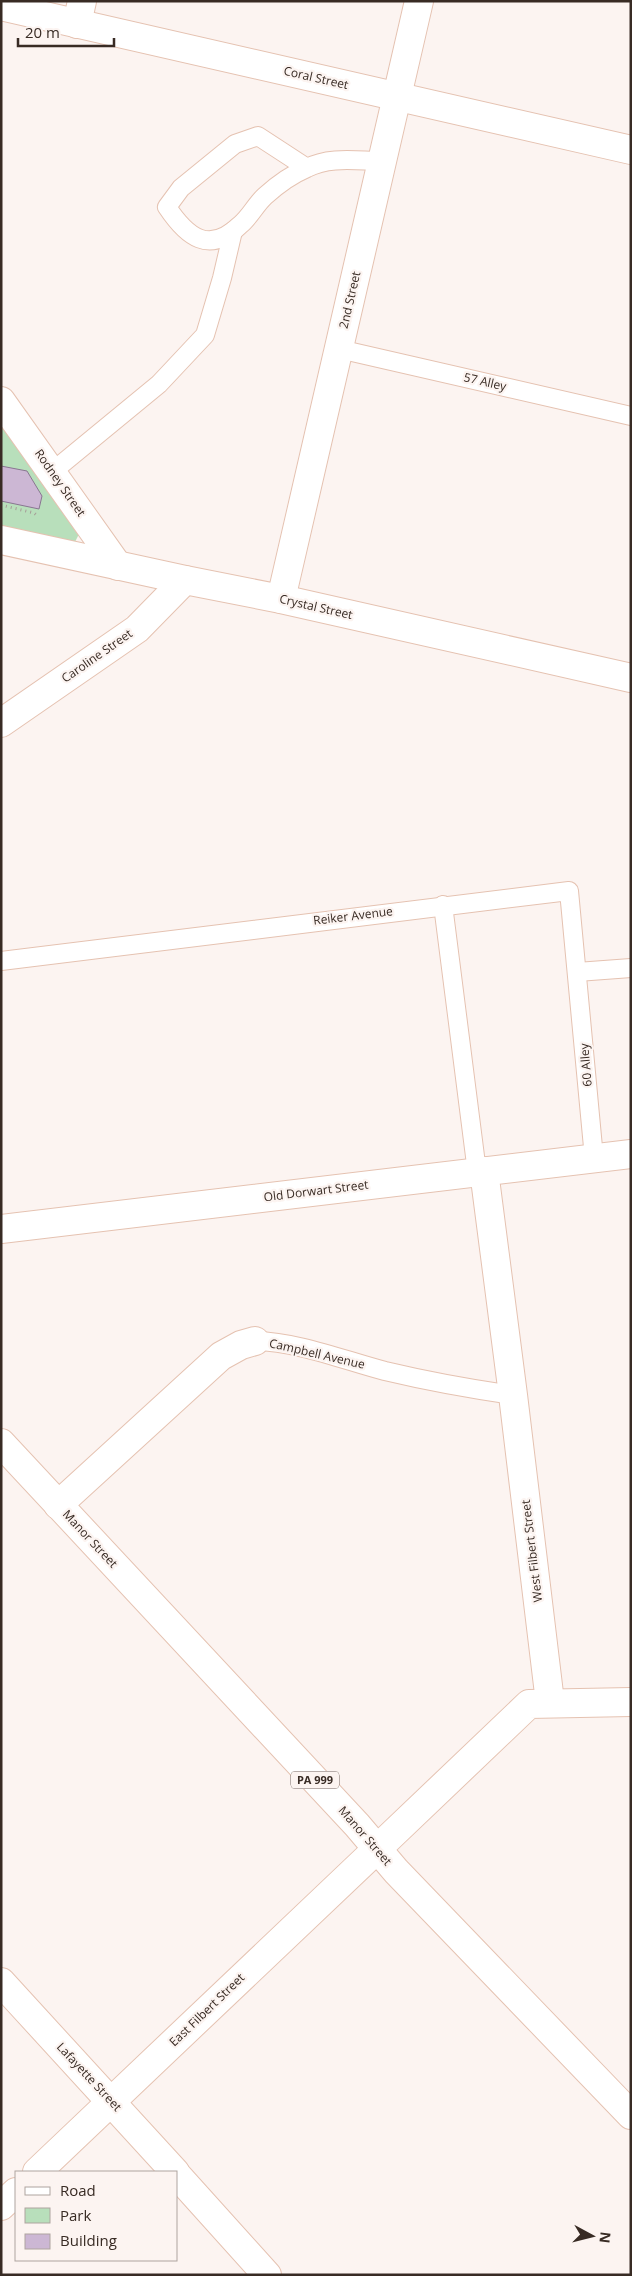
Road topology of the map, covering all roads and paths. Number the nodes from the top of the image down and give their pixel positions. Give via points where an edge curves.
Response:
1 (419, 1) edge
2 (1, 6) edge
3 (79, 13) edge
4 (397, 97) junction
5 (631, 150) edge
6 (382, 161) junction
7 (307, 168) junction
8 (233, 231) junction
9 (339, 349) junction
10 (1, 401) edge
11 (631, 416) edge
12 (52, 472) junction
13 (1, 540) edge
14 (118, 566) junction
15 (185, 580) junction
16 (281, 599) junction
17 (631, 678) edge
18 (1, 723) edge
19 (443, 905) junction
20 (1, 961) edge
21 (631, 968) edge
22 (577, 972) junction
23 (631, 1154) edge
24 (594, 1158) junction
25 (481, 1172) junction
26 (1, 1229) edge
27 (255, 1341) joint
28 (514, 1395) junction
29 (1, 1443) edge
30 (58, 1505) junction
31 (550, 1702) junction
32 (631, 1702) edge
33 (377, 1849) junction
34 (1, 1982) edge
35 (111, 2101) junction
36 (631, 2115) edge
37 (38, 2171) edge
38 (174, 2171) edge
39 (178, 2175) edge
40 (15, 2193) edge
41 (1, 2206) edge
42 (267, 2275) edge

1 - 4 street, 2nd Street
2 - 3 street, Coral Street
3 - 4 street, Coral Street
4 - 5 street, Coral Street
4 - 6 street, 2nd Street
6 - 7 lane via 333,160
6 - 9 street, 2nd Street
7 - 8 lane via 265,196
7 - 8 lane via 258,136 234,144 181,188 167,207 179,226 206,240 223,239
8 - 12 lane via 205,335 159,384
9 - 11 lane, 57 Alley
9 - 16 street, 2nd Street
10 - 12 street, Rodney Street
12 - 14 street, Rodney Street
13 - 14 street, Crystal Street
14 - 15 street, Crystal Street
15 - 16 street, Crystal Street
15 - 18 street, Caroline Street via 137,629
16 - 17 street, Crystal Street
19 - 20 lane, Reiker Avenue
19 - 22 lane, Reiker Avenue via 570,891
19 - 25 lane
21 - 22 lane
22 - 24 lane, 60 Alley
23 - 24 street, Old Dorwart Street
24 - 25 street, Old Dorwart Street
25 - 26 street, Old Dorwart Street
25 - 28 street, West Filbert Street
27 - 28 lane, Campbell Avenue
27 - 30 street, Campbell Avenue via 221,1356
28 - 31 street, West Filbert Street
29 - 30 street, Manor Street / PA 999
30 - 33 street, Manor Street / PA 999
31 - 32 street
31 - 33 street via 530,1704
33 - 35 street, East Filbert Street
33 - 36 street, Manor Street / PA 999
34 - 35 street, Lafayette Street
35 - 37 street, East Filbert Street
35 - 38 street, Lafayette Street
39 - 42 street, Lafayette Street
40 - 41 street

